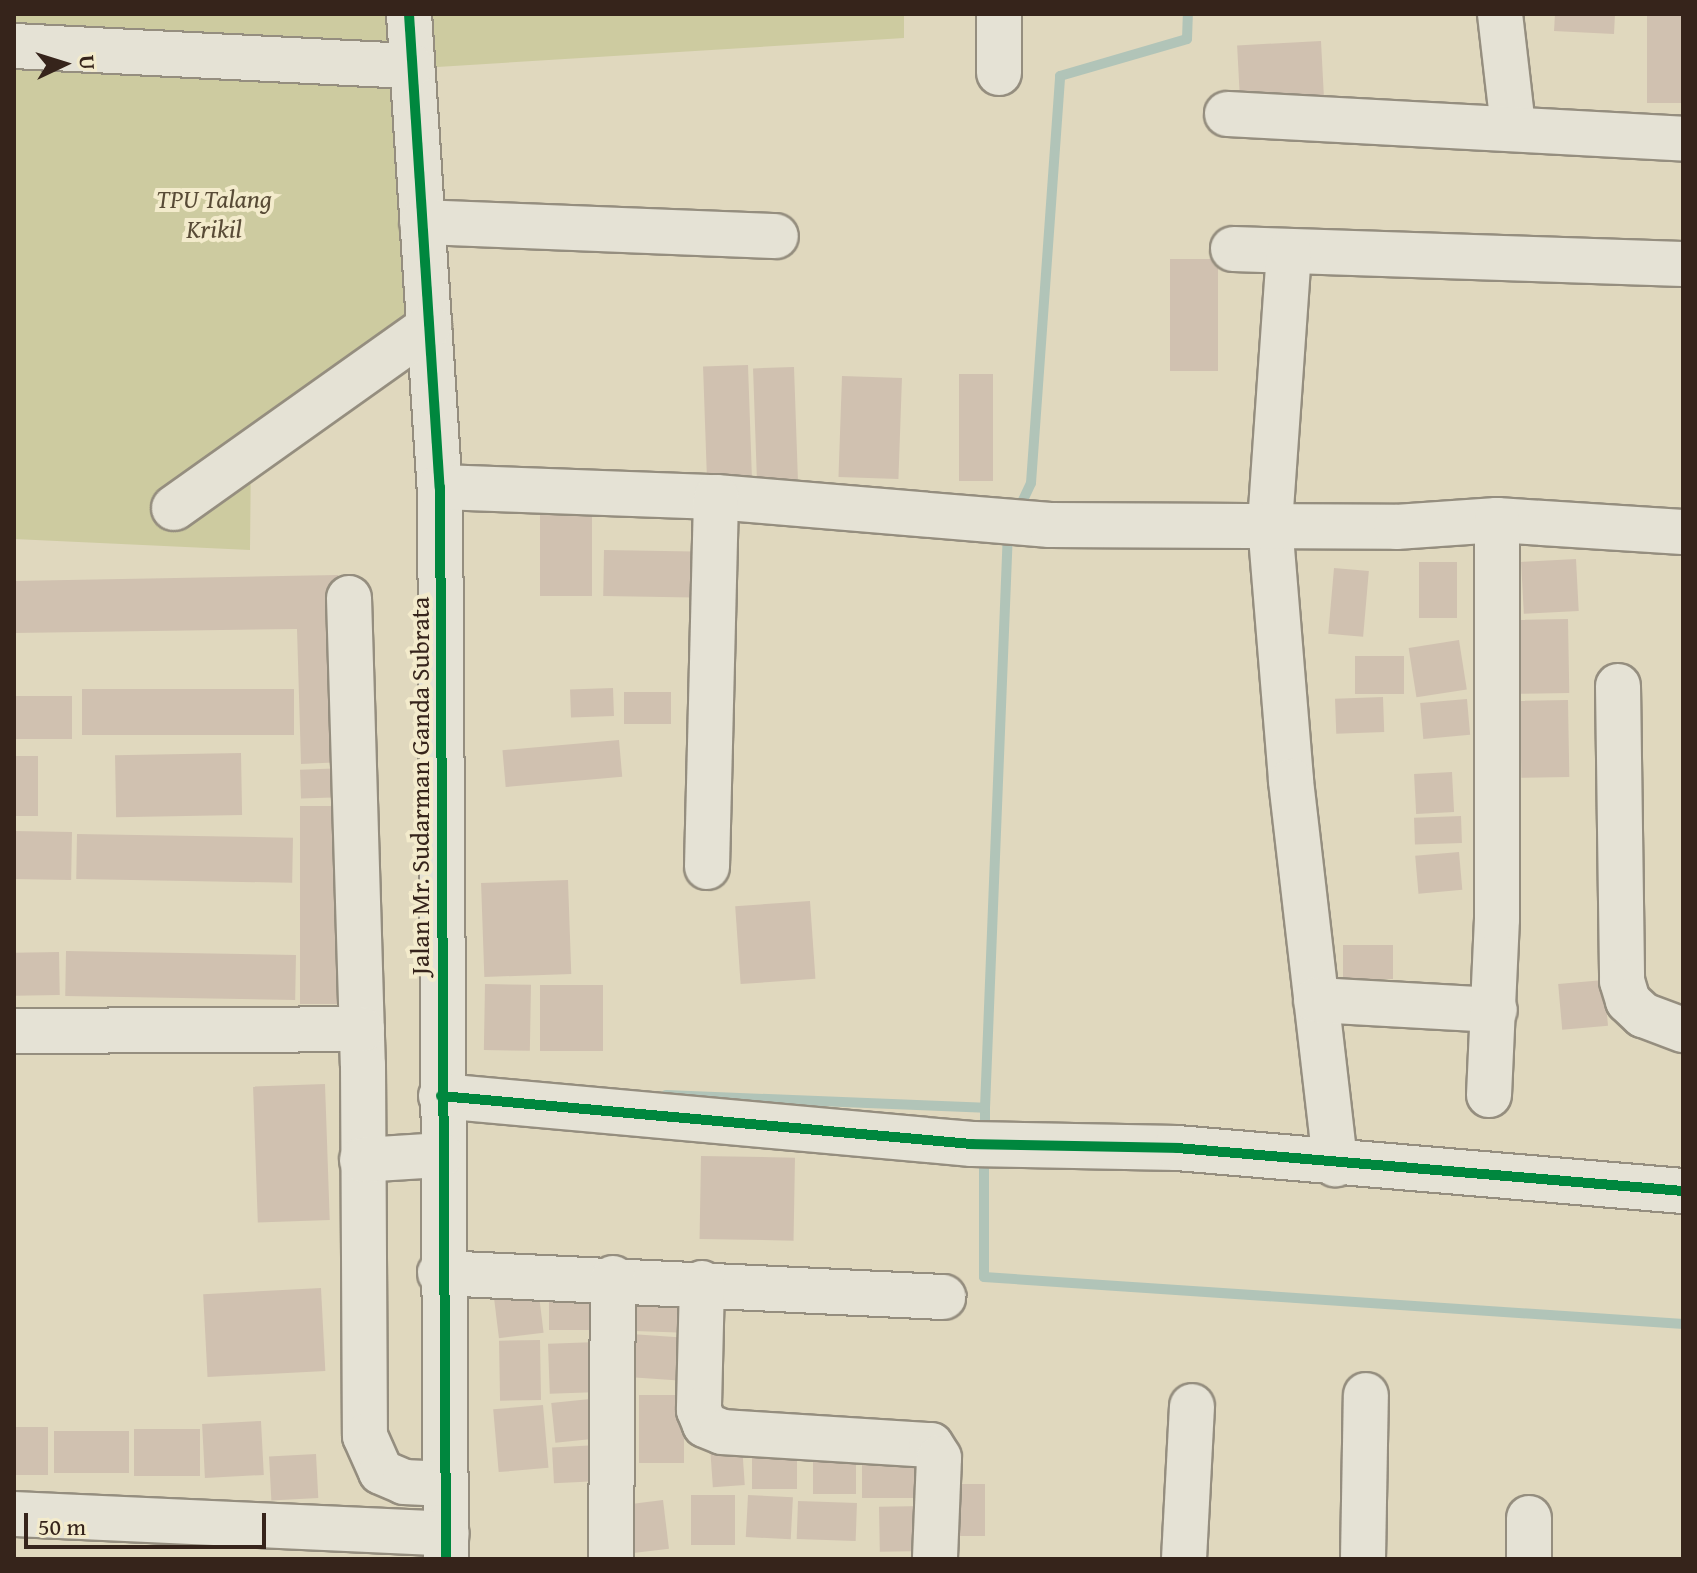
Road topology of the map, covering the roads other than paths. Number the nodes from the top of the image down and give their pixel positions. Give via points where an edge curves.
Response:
1 (409, 14) edge
2 (999, 14) edge
3 (1500, 14) edge
4 (14, 46) edge
5 (410, 66) junction
6 (999, 73) dead end
7 (1227, 114) dead end
8 (1513, 126) junction
9 (1683, 139) edge
10 (422, 222) junction
11 (776, 236) dead end
12 (1233, 249) dead end
13 (1289, 252) junction
14 (1683, 264) edge
15 (429, 327) junction
16 (440, 487) junction
17 (716, 497) junction
18 (174, 508) dead end
19 (1497, 520) junction
20 (1270, 524) junction
21 (1683, 532) edge
22 (349, 598) dead end
23 (1618, 686) dead end
24 (707, 867) dead end
25 (1316, 1000) junction
26 (1495, 1010) junction
27 (362, 1029) junction
28 (1683, 1030) edge
29 (14, 1031) edge
30 (1489, 1095) dead end
31 (441, 1096) junction
32 (441, 1155) junction
33 (362, 1160) junction
34 (1335, 1164) junction
35 (1683, 1191) edge
36 (440, 1273) junction
37 (613, 1278) junction
38 (702, 1283) junction
39 (943, 1297) dead end
40 (1366, 1395) dead end
41 (1192, 1406) dead end
42 (446, 1484) junction
43 (14, 1514) edge
44 (447, 1546) edge
45 (611, 1559) edge
46 (935, 1559) edge
47 (1184, 1559) edge
48 (1363, 1559) edge

1 - 5 street, Jalan Mr. Sudarman Ganda Subrata
2 - 6 street
3 - 8 street
4 - 5 street
5 - 10 street, Jalan Mr. Sudarman Ganda Subrata
7 - 8 street
8 - 9 street via 1523,133
10 - 11 street
10 - 15 street, Jalan Mr. Sudarman Ganda Subrata
12 - 13 street
13 - 14 street
13 - 20 street
15 - 16 street, Jalan Mr. Sudarman Ganda Subrata
15 - 18 street
16 - 17 street
16 - 31 street, Jalan Mr. Sudarman Ganda Subrata
17 - 20 street via 1050,525
17 - 24 street
19 - 20 street via 1396,527
19 - 21 street
19 - 26 street
20 - 25 street
22 - 27 street
23 - 28 street via 1622,981 1628,1001 1643,1015
25 - 26 street
25 - 34 street
26 - 30 street
27 - 29 street
27 - 33 street
31 - 32 street, Jalan Mr. Sudarman Ganda Subrata
31 - 34 street via 972,1144 1177,1148
32 - 33 street
32 - 36 street, Jalan Mr. Sudarman Ganda Subrata
33 - 42 street via 365,1436 381,1472 404,1482
34 - 35 street
36 - 37 street
36 - 42 street, Jalan Mr. Sudarman Ganda Subrata
37 - 38 street
37 - 45 street
38 - 39 street
38 - 46 street via 699,1410 705,1425 722,1432 931,1445 939,1458
40 - 48 street
41 - 47 street
42 - 44 street, Jalan Mr. Sudarman Ganda Subrata
43 - 44 street

